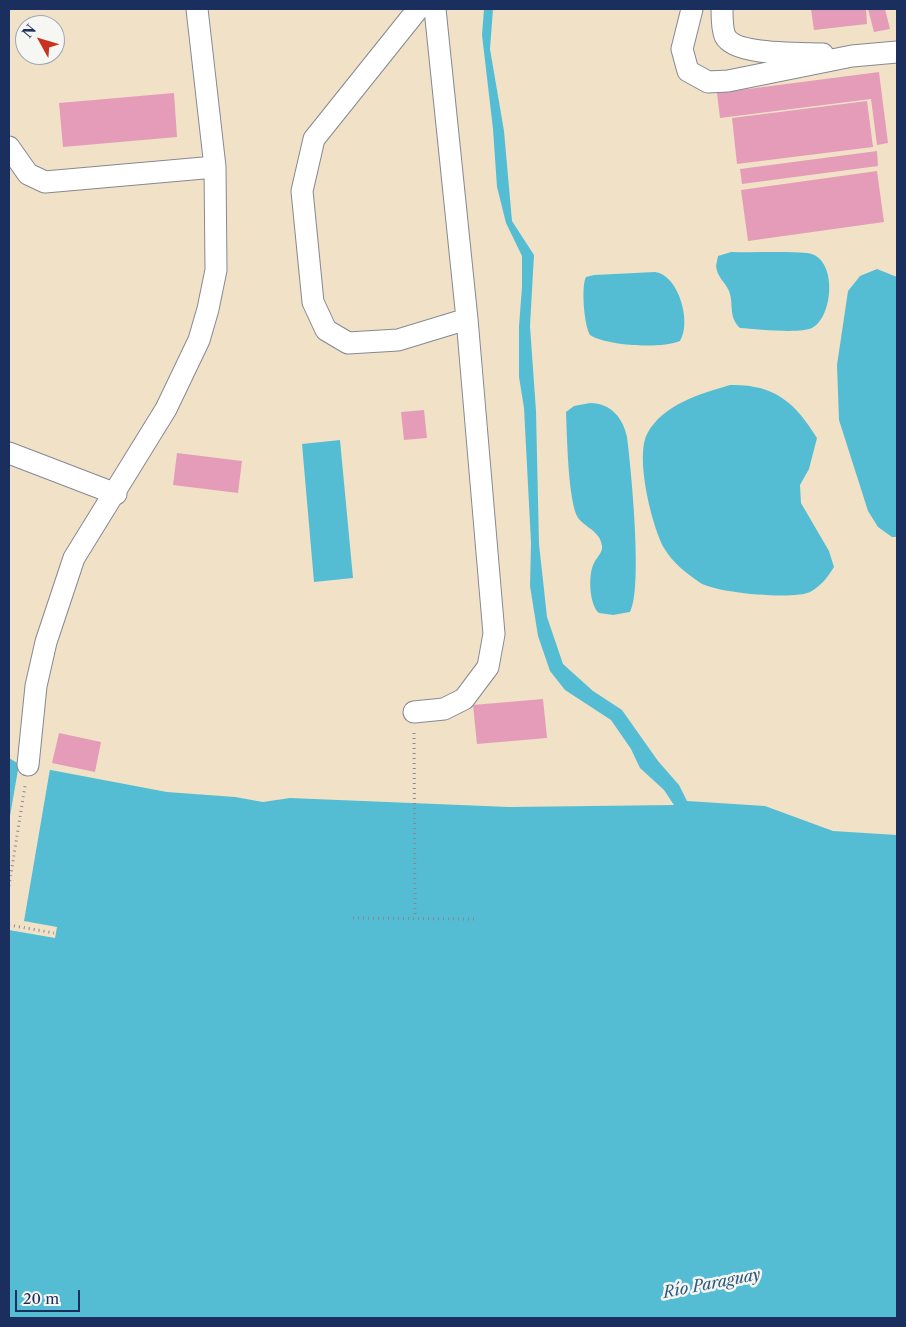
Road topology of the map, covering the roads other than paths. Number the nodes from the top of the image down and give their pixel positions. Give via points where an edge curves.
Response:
1 (197, 9) edge
2 (418, 9) edge
3 (435, 9) edge
4 (692, 9) edge
5 (722, 9) edge
6 (897, 52) edge
7 (852, 56) junction
8 (9, 147) edge
9 (215, 167) junction
10 (18, 174) edge
11 (467, 319) junction
12 (9, 453) edge
13 (116, 494) junction
14 (414, 712) road end
15 (28, 765) road end

1 - 9 lane
2 - 11 lane via 314,139 302,191 313,302 326,330 348,342 398,340
3 - 11 lane
4 - 7 lane via 682,49 688,71 708,82 728,81
5 - 7 lane via 725,36 734,45 760,51
6 - 7 lane
8 - 10 lane
9 - 10 lane via 45,182
9 - 13 lane via 216,270 201,333 166,409
11 - 14 lane via 494,634 488,667 464,699 444,709
12 - 13 lane
13 - 15 lane via 74,558 46,642 36,686

